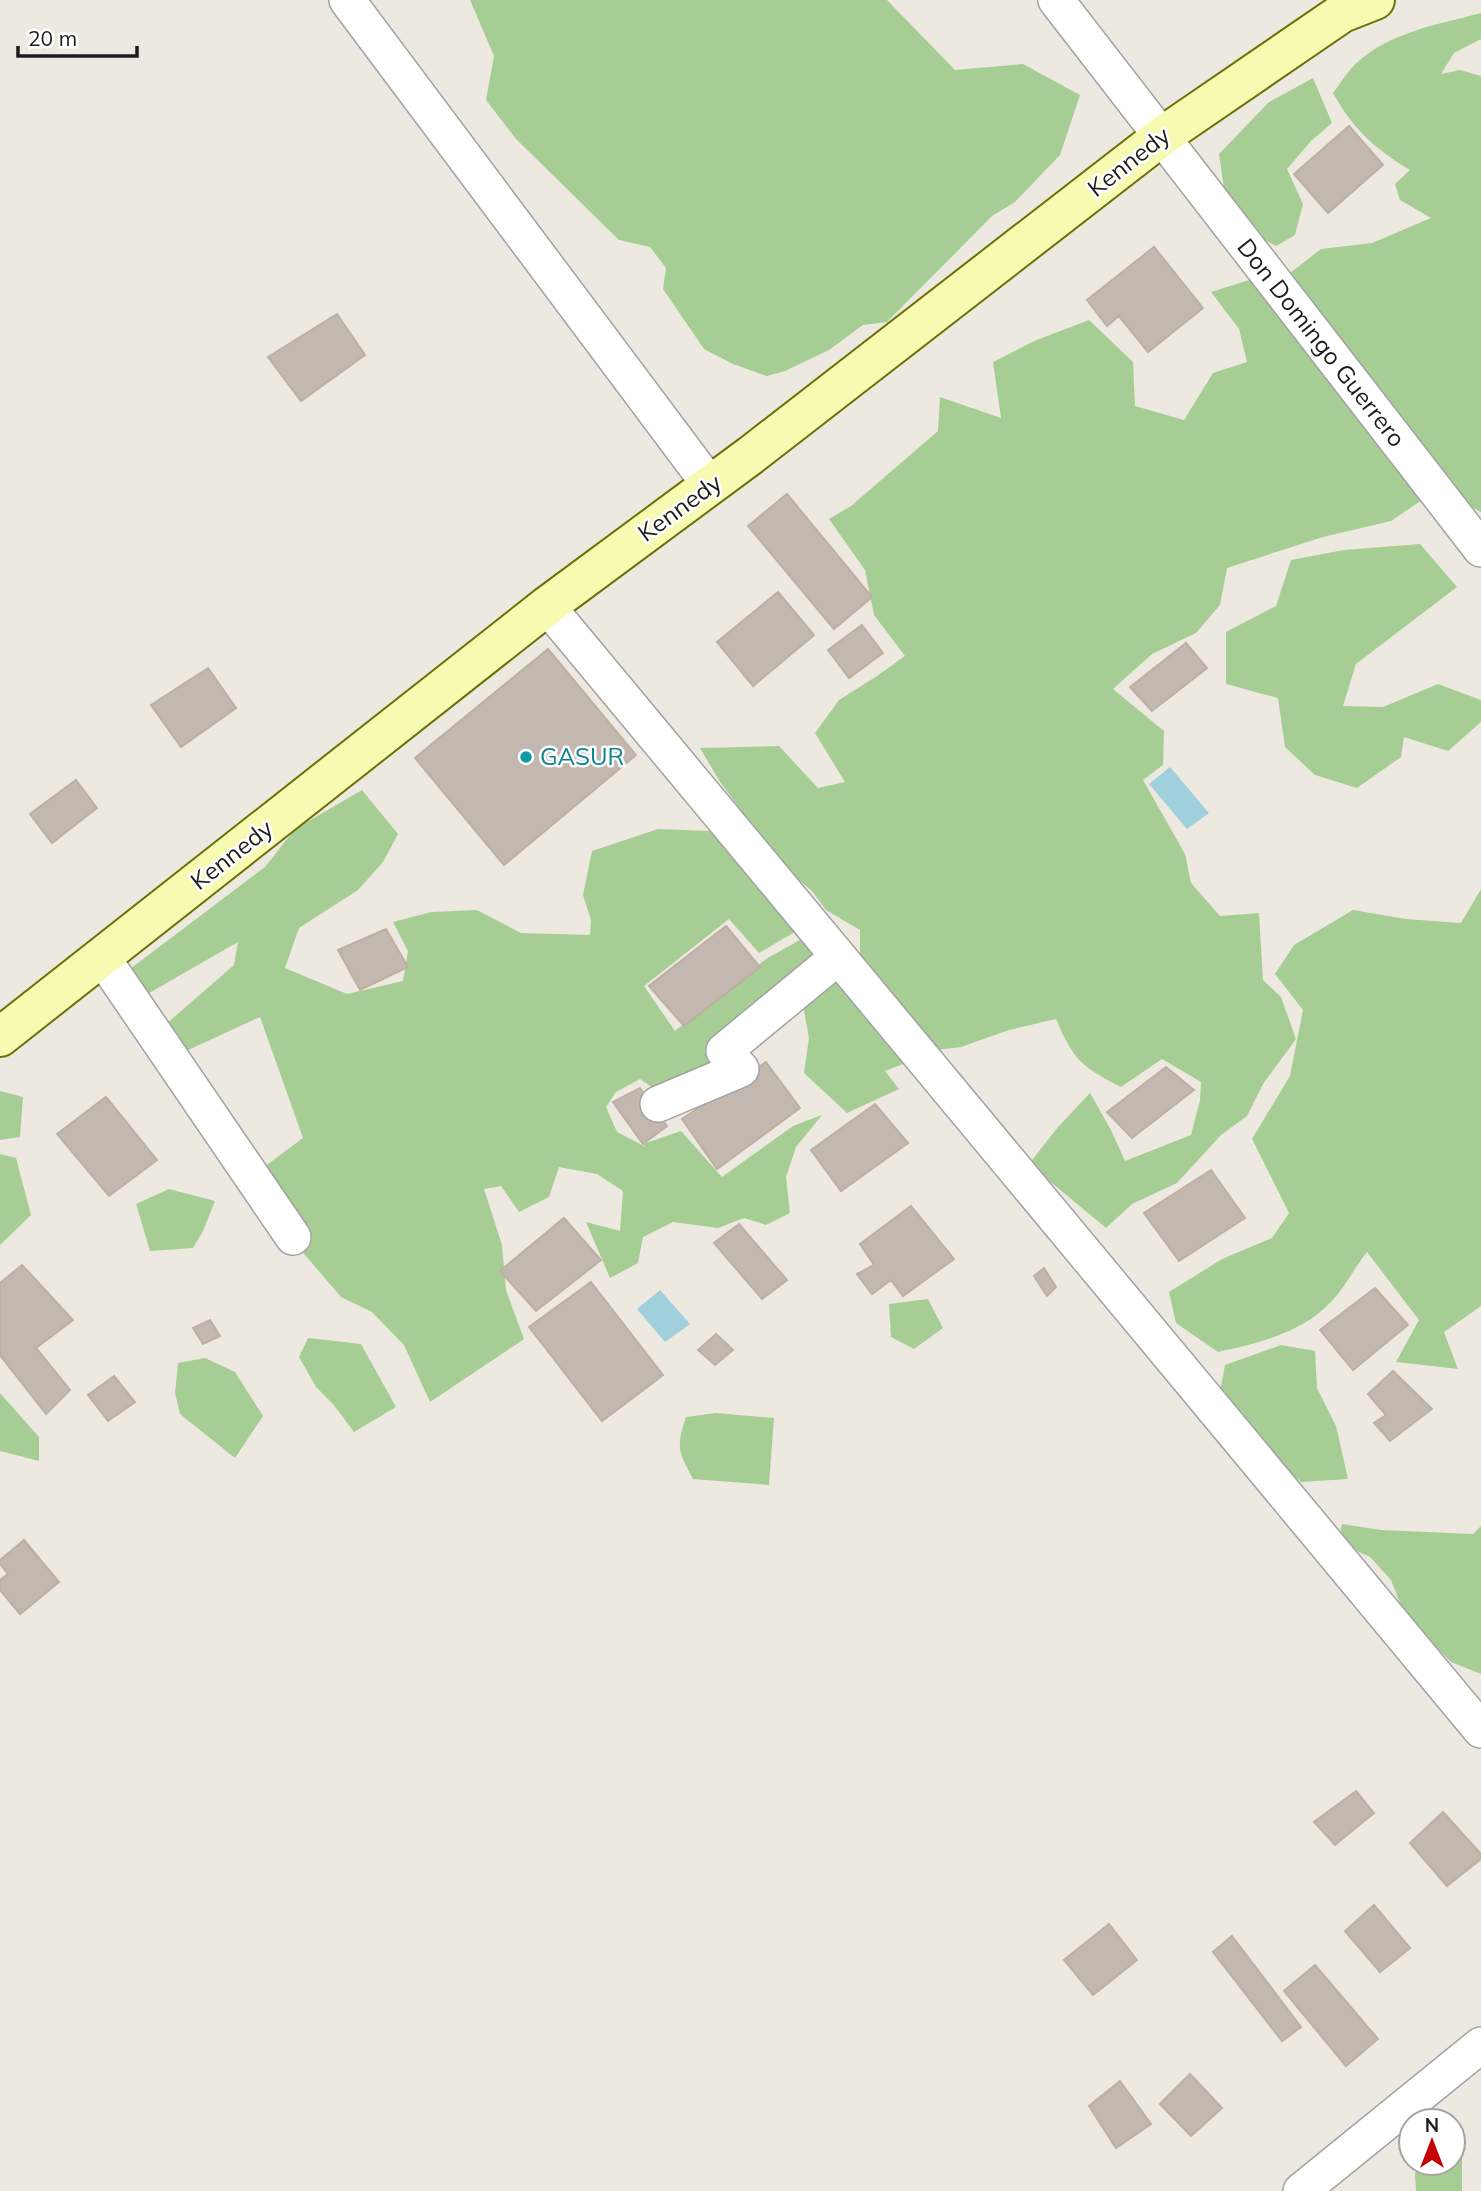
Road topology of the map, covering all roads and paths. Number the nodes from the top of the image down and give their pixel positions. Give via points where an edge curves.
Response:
1 (347, 0) edge
2 (1055, 0) edge
3 (1375, 0) edge
4 (1161, 137) junction
5 (710, 485) junction
6 (1481, 549) edge
7 (547, 606) junction
8 (102, 957) junction
9 (838, 957) junction
10 (0, 1037) edge
11 (658, 1104) dead end
12 (293, 1237) dead end
13 (1481, 1730) edge
14 (1481, 2045) edge
15 (1301, 2191) edge

1 - 5 street
2 - 4 street, Don Domingo Guerrero
3 - 4 main road, Kennedy via 1342,13
4 - 5 main road, Kennedy
4 - 6 street, Don Domingo Guerrero
5 - 7 main road, Kennedy
7 - 8 main road, Kennedy
7 - 9 street
8 - 10 main road, Kennedy
8 - 12 street
9 - 11 street via 724,1051 741,1069
9 - 13 street
14 - 15 street

